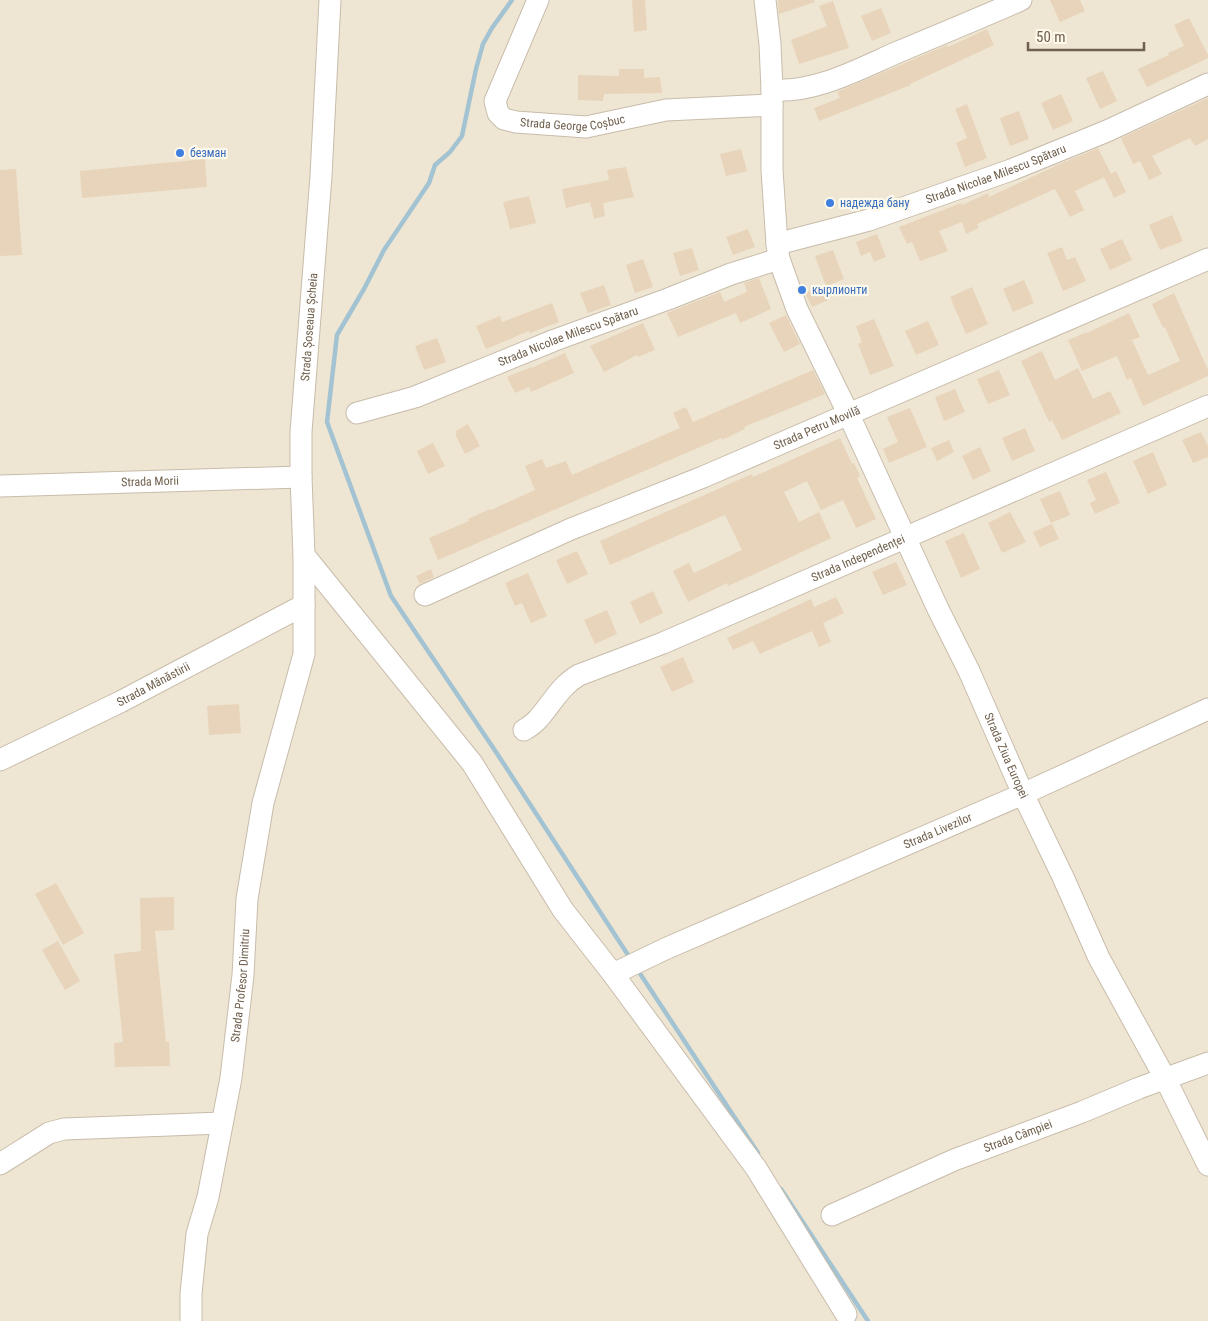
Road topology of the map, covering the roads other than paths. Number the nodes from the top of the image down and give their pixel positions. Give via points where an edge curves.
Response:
1 (330, 0) edge
2 (538, 0) edge
3 (765, 0) edge
4 (1021, 0) edge
5 (1208, 84) edge
6 (772, 97) junction
7 (778, 252) junction
8 (1208, 259) edge
9 (1208, 406) edge
10 (358, 413) dead end
11 (848, 413) junction
12 (301, 477) junction
13 (0, 486) edge
14 (906, 537) junction
15 (304, 555) junction
16 (425, 595) dead end
17 (304, 605) junction
18 (304, 654) joint
19 (1208, 709) edge
20 (524, 730) dead end
21 (0, 760) edge
22 (1024, 794) junction
23 (619, 971) junction
24 (1208, 1063) edge
25 (1166, 1080) junction
26 (222, 1123) junction
27 (0, 1164) edge
28 (1208, 1165) edge
29 (832, 1215) dead end
30 (846, 1314) dead end
31 (191, 1321) edge

1 - 12 street, Strada Șoseaua Șcheia via 321,176 301,432
2 - 6 street, Strada George Coșbuc via 495,100 498,113 504,119 586,127 666,110
3 - 6 street, Strada Ziua Europei
4 - 6 street, Strada George Coșbuc via 843,76
5 - 7 street, Strada Nicolae Milescu Spătaru via 1107,131 1010,170
6 - 7 street, Strada Ziua Europei via 772,170
7 - 10 street, Strada Nicolae Milescu Spătaru via 731,274 555,340 431,392
7 - 11 street, Strada Ziua Europei via 797,309
8 - 11 street, Strada Petru Movilă
9 - 14 street, Strada Independenței
11 - 14 street, Strada Ziua Europei
11 - 16 street, Strada Petru Movilă via 703,478 571,529
12 - 13 street, Strada Morii
12 - 15 street, Strada Șoseaua Șcheia
14 - 20 street, Strada Independenței via 663,643 579,674 567,681 538,719
14 - 22 street, Strada Ziua Europei
15 - 17 street, Strada Șoseaua Șcheia
15 - 23 street via 472,763 563,910
17 - 18 street, Strada Șoseaua Șcheia
17 - 21 street, Strada Mănăstirii via 120,702
18 - 26 street, Strada Profesor Dimitriu via 261,813 246,899 242,984
19 - 22 street, Strada Livezilor
22 - 23 street, Strada Livezilor
22 - 25 street, Strada Ziua Europei via 1099,958
23 - 30 street via 756,1168
24 - 25 street, Strada Câmpiei
25 - 28 street, Strada Ziua Europei
25 - 29 street, Strada Câmpiei via 954,1160
26 - 27 street via 64,1129 48,1133
26 - 31 street, Strada Profesor Dimitriu via 208,1197 197,1234

